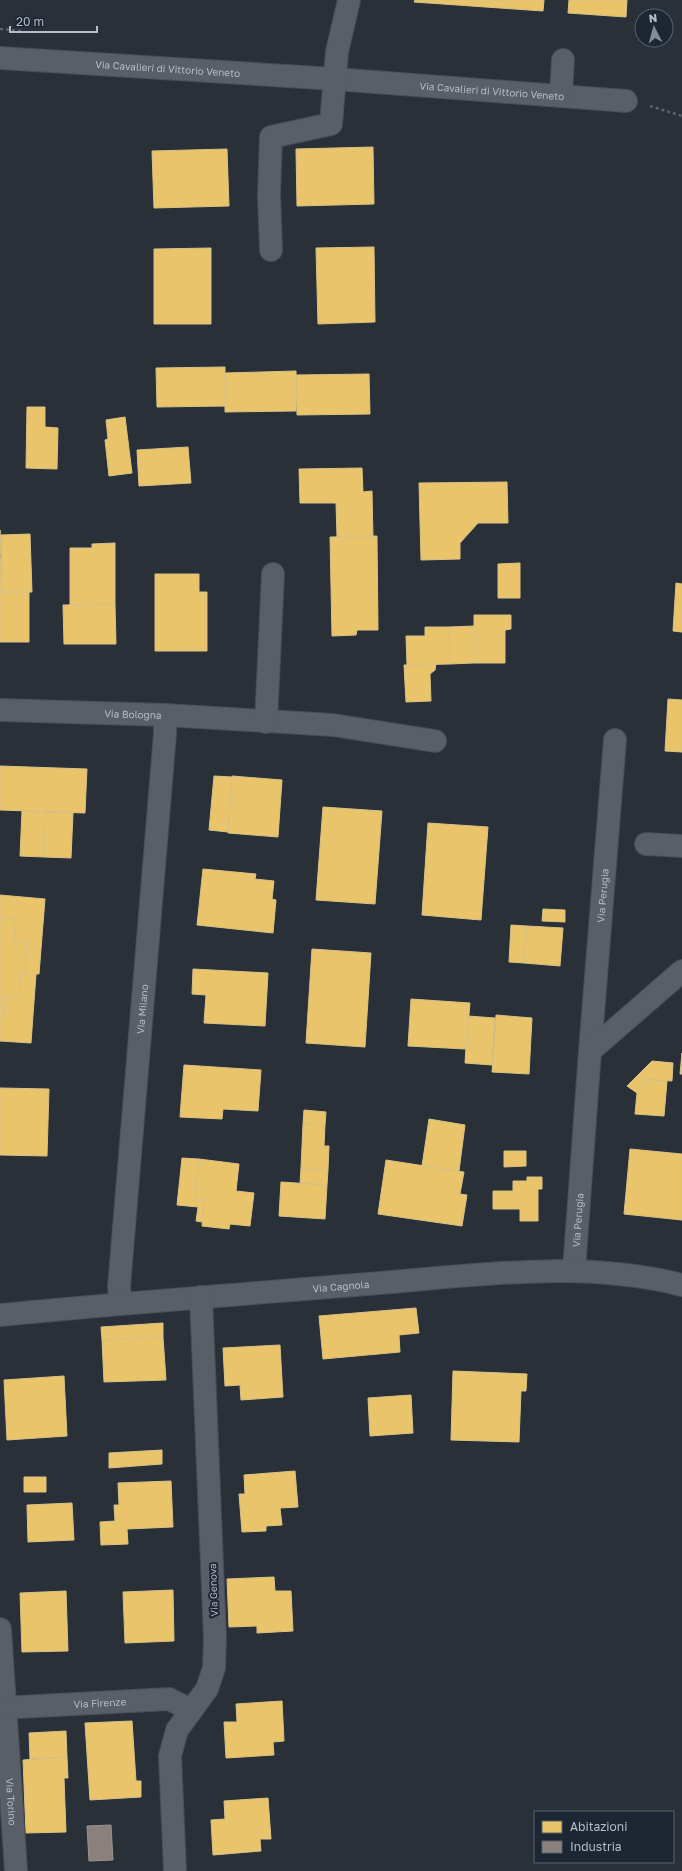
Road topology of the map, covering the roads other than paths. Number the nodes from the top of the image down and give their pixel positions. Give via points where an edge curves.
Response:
1 (349, 0) edge
2 (0, 58) edge
3 (563, 60) dead end
4 (335, 79) junction
5 (560, 96) junction
6 (626, 102) road end
7 (271, 250) dead end
8 (273, 574) dead end
9 (0, 710) edge
10 (165, 715) junction
11 (266, 722) junction
12 (615, 740) dead end
13 (435, 741) dead end
14 (646, 844) dead end
15 (682, 846) edge
16 (682, 971) edge
17 (590, 1051) junction
18 (574, 1270) junction
19 (682, 1285) edge
20 (201, 1297) junction
21 (121, 1303) junction
22 (0, 1315) edge
23 (0, 1630) edge
24 (3, 1708) edge
25 (191, 1710) junction
26 (16, 1871) edge
27 (175, 1871) edge

1 - 4 street via 337,52
2 - 4 street, Via Cavalieri di Vittorio Veneto
3 - 5 street
4 - 5 street, Via Cavalieri di Vittorio Veneto
4 - 7 street via 332,124 271,137
5 - 6 street, Via Cavalieri di Vittorio Veneto
8 - 11 street
9 - 10 street, Via Bologna
10 - 11 street, Via Bologna
10 - 21 street, Via Milano via 120,1287
11 - 13 street, Via Bologna via 333,725
12 - 17 street, Via Perugia
14 - 15 street
16 - 17 street
17 - 18 street, Via Perugia
18 - 19 street, Via Cagnola via 657,1278
18 - 20 street, Via Cagnola
20 - 21 street, Via Cagnola
20 - 25 street, Via Genova via 215,1638 214,1668 207,1689
21 - 22 street, Via Cagnola
23 - 24 street
24 - 25 street, Via Firenze via 169,1699
24 - 26 street, Via Torino
25 - 27 street, Via Genova via 177,1730 170,1756

